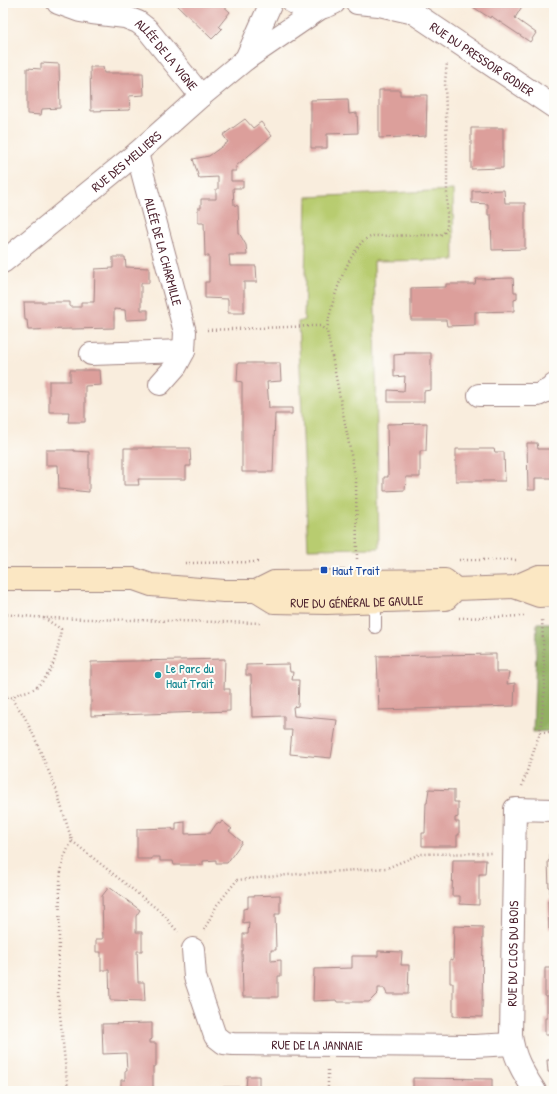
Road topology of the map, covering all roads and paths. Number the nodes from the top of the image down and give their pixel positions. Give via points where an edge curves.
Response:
1 (3, 3) edge
2 (19, 3) edge
3 (58, 3) edge
4 (271, 3) edge
5 (294, 3) edge
6 (357, 3) edge
7 (326, 6) edge
8 (404, 7) edge
9 (458, 43) junction
10 (246, 59) junction
11 (201, 96) junction
12 (554, 107) edge
13 (137, 153) junction
14 (3, 262) edge
15 (327, 331) junction
16 (184, 341) junction
17 (92, 354) dead end
18 (160, 384) dead end
19 (554, 384) edge
20 (479, 395) dead end
21 (357, 560) dead end
22 (554, 576) edge
23 (3, 579) edge
24 (151, 585) junction
25 (514, 587) junction
26 (3, 590) edge
27 (375, 591) junction
28 (554, 595) edge
29 (542, 615) dead end
30 (44, 618) dead end
31 (375, 627) dead end
32 (3, 696) edge
33 (13, 698) junction
34 (540, 732) junction
35 (554, 732) edge
36 (515, 809) junction
37 (554, 810) edge
38 (72, 841) junction
39 (514, 854) junction
40 (193, 950) junction
41 (512, 1044) junction
42 (328, 1085) dead end
43 (68, 1091) edge
44 (328, 1091) edge
45 (535, 1091) edge

1 - 2 path
3 - 11 street, ALLÉE DE LA VIGNE via 80,11 125,17 138,22 147,29
4 - 10 street, RUE DES MELLIERS
5 - 7 street via 302,7
6 - 8 street, RUE DU PRESSOIR GODIER
7 - 10 street, RUE DES MELLIERS
8 - 9 street, RUE DU PRESSOIR GODIER
9 - 12 street, RUE DU PRESSOIR GODIER
9 - 15 path via 448,59 445,82 447,228 440,235 372,236 363,240 345,270 333,301
10 - 11 street, RUE DES MELLIERS
11 - 13 street, RUE DES MELLIERS
13 - 14 street, RUE DES MELLIERS
13 - 16 street, ALLÉE DE LA CHARMILLE
15 - 16 path via 320,326 313,326
15 - 21 path via 356,480
16 - 17 street
16 - 18 street via 176,366
19 - 20 street via 538,395
22 - 25 main road, RUE DU GÉNÉRAL DE GAULLE via 539,576
23 - 24 main road, RUE DU GÉNÉRAL DE GAULLE via 134,579
24 - 26 main road, RUE DU GÉNÉRAL DE GAULLE via 134,591
24 - 27 main road, RUE DU GÉNÉRAL DE GAULLE via 256,591 274,602
25 - 27 main road, RUE DU GÉNÉRAL DE GAULLE via 456,589 446,599
25 - 28 main road, RUE DU GÉNÉRAL DE GAULLE via 539,596
27 - 31 lane
29 - 34 path via 545,688
30 - 33 path via 62,629 53,666 35,688
32 - 33 path
33 - 38 path via 37,743 56,789
34 - 35 path
34 - 36 path
36 - 37 street
36 - 39 street, RUE DU CLOS DU BOIS
38 - 40 path via 162,913
38 - 43 path via 61,868 58,995
39 - 40 path via 420,854 387,868 237,880 217,905
39 - 41 street, RUE DU CLOS DU BOIS
40 - 41 street, RUE DE LA JANNAIE via 195,977 215,1036 224,1043 466,1046
41 - 45 street, RUE DU CLOS DU BOIS via 523,1073
42 - 44 path

